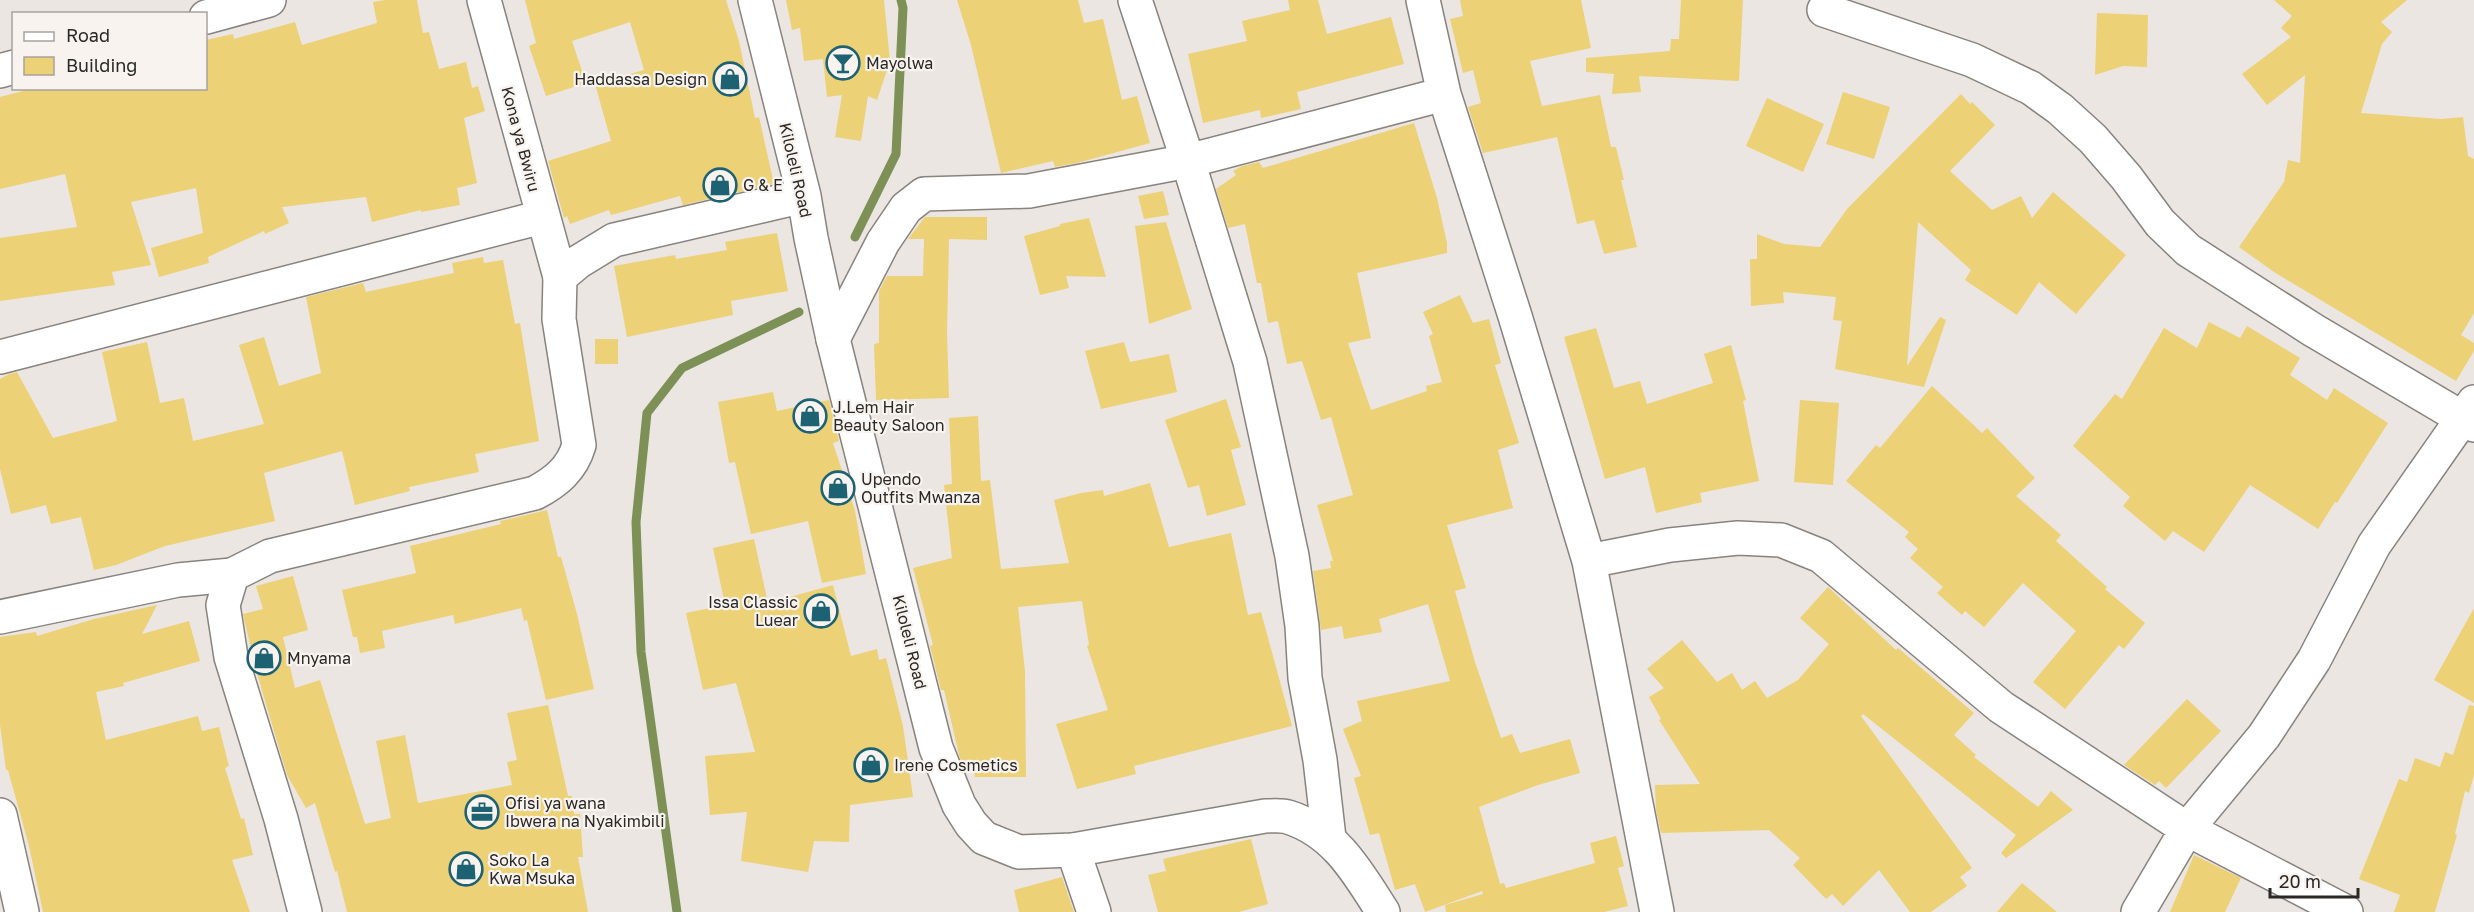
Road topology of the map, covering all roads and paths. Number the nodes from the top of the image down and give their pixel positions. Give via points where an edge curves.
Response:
1 (269, 0) edge
2 (484, 0) edge
3 (755, 0) edge
4 (1135, 0) edge
5 (1423, 0) edge
6 (1824, 10) dead end
7 (207, 17) edge
8 (1444, 94) junction
9 (1188, 161) junction
10 (804, 196) junction
11 (542, 217) junction
12 (560, 277) junction
13 (833, 339) junction
14 (0, 357) edge
15 (2471, 415) edge
16 (1589, 561) junction
17 (232, 575) junction
18 (0, 617) edge
19 (0, 815) edge
20 (2187, 829) junction
21 (1329, 838) junction
22 (1073, 850) junction
23 (22, 912) edge
24 (305, 912) edge
25 (1094, 912) edge
26 (1383, 912) edge
27 (1657, 912) edge
28 (2138, 912) edge
29 (2346, 912) edge

1 - 7 street
2 - 11 street, Kona ya Bwiru
3 - 10 street, Kiloleli Road
4 - 9 street
5 - 8 street
6 - 15 street via 1972,60 2031,88 2093,139 2160,223 2188,250 2313,330
8 - 9 street
8 - 16 street
9 - 13 street via 1029,191 924,194 906,208 883,242
9 - 21 street via 1250,362 1292,556
10 - 12 street via 614,240
10 - 13 street, Kiloleli Road
11 - 12 street, Kona ya Bwiru
11 - 14 street
12 - 17 street, Kona ya Bwiru via 559,319 579,445 574,461 564,473 535,493 270,556
13 - 22 street, Kiloleli Road via 936,748 959,805 984,838 1000,845 1019,852
15 - 20 street via 2374,545 2313,660 2264,736
16 - 20 street via 1738,538 1781,540 1821,556 2001,707
16 - 27 street
17 - 18 street via 178,580
17 - 24 street via 223,605 231,657
19 - 23 street
20 - 28 street
20 - 29 street
21 - 22 street, Kiloleli Road via 1287,816 1265,816
21 - 26 street, Kiloleli Road via 1352,863
22 - 25 street

